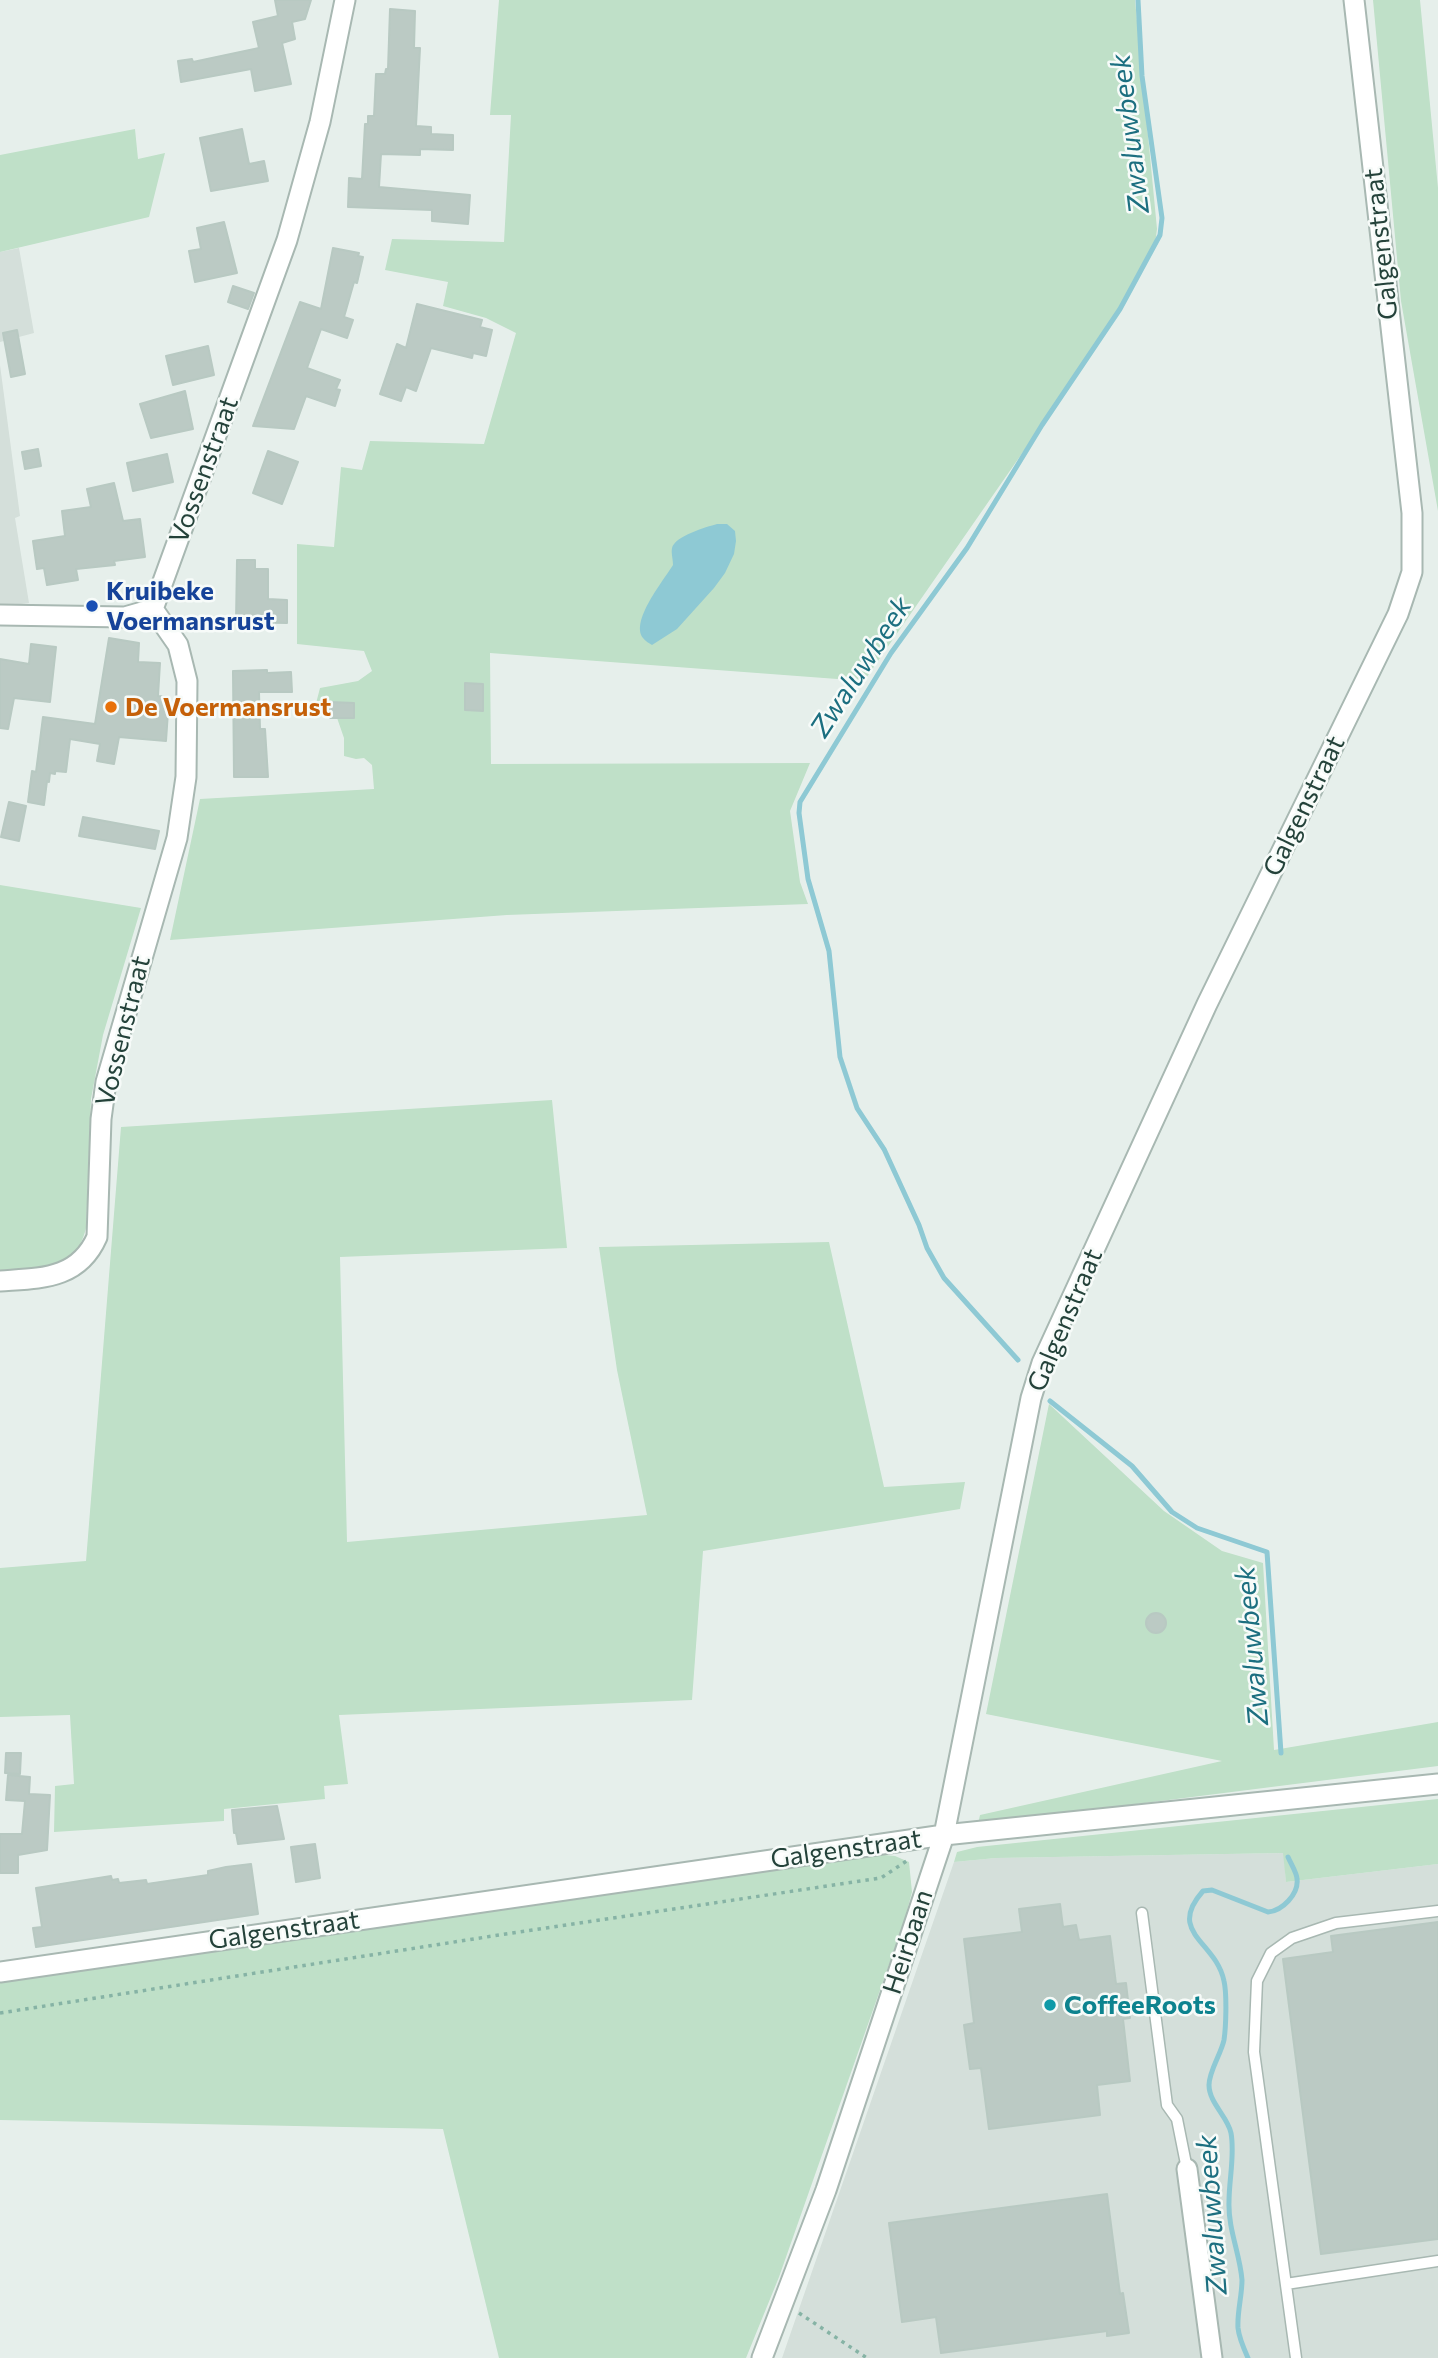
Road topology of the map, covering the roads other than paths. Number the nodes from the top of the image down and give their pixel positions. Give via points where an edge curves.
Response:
1 (345, 0) edge
2 (1354, 0) edge
3 (153, 609) junction
4 (0, 615) edge
5 (0, 1281) edge
6 (1438, 1784) edge
7 (944, 1835) junction
8 (1438, 1911) edge
9 (1142, 1913) dead end
10 (0, 1972) edge
11 (1186, 2169) joint
12 (1438, 2261) edge
13 (1286, 2284) junction
14 (762, 2358) edge
15 (1212, 2358) edge
16 (1296, 2358) edge

1 - 3 street, Vossenstraat via 320,122 287,240
2 - 7 street, Galgenstraat via 1412,513 1412,572 1398,614 1207,1004 1042,1363 1031,1398
3 - 4 street via 125,617
3 - 5 street, Vossenstraat via 178,645 187,681 186,777 177,838 106,1082 97,1237 90,1252 55,1276
6 - 7 street
7 - 10 street, Galgenstraat
7 - 14 street, Heirbaan via 872,2056
8 - 13 lane via 1336,1923 1292,1938 1271,1953 1257,1981 1254,2052
9 - 11 lane via 1167,2105 1177,2119
11 - 15 street
12 - 13 lane
13 - 16 lane

